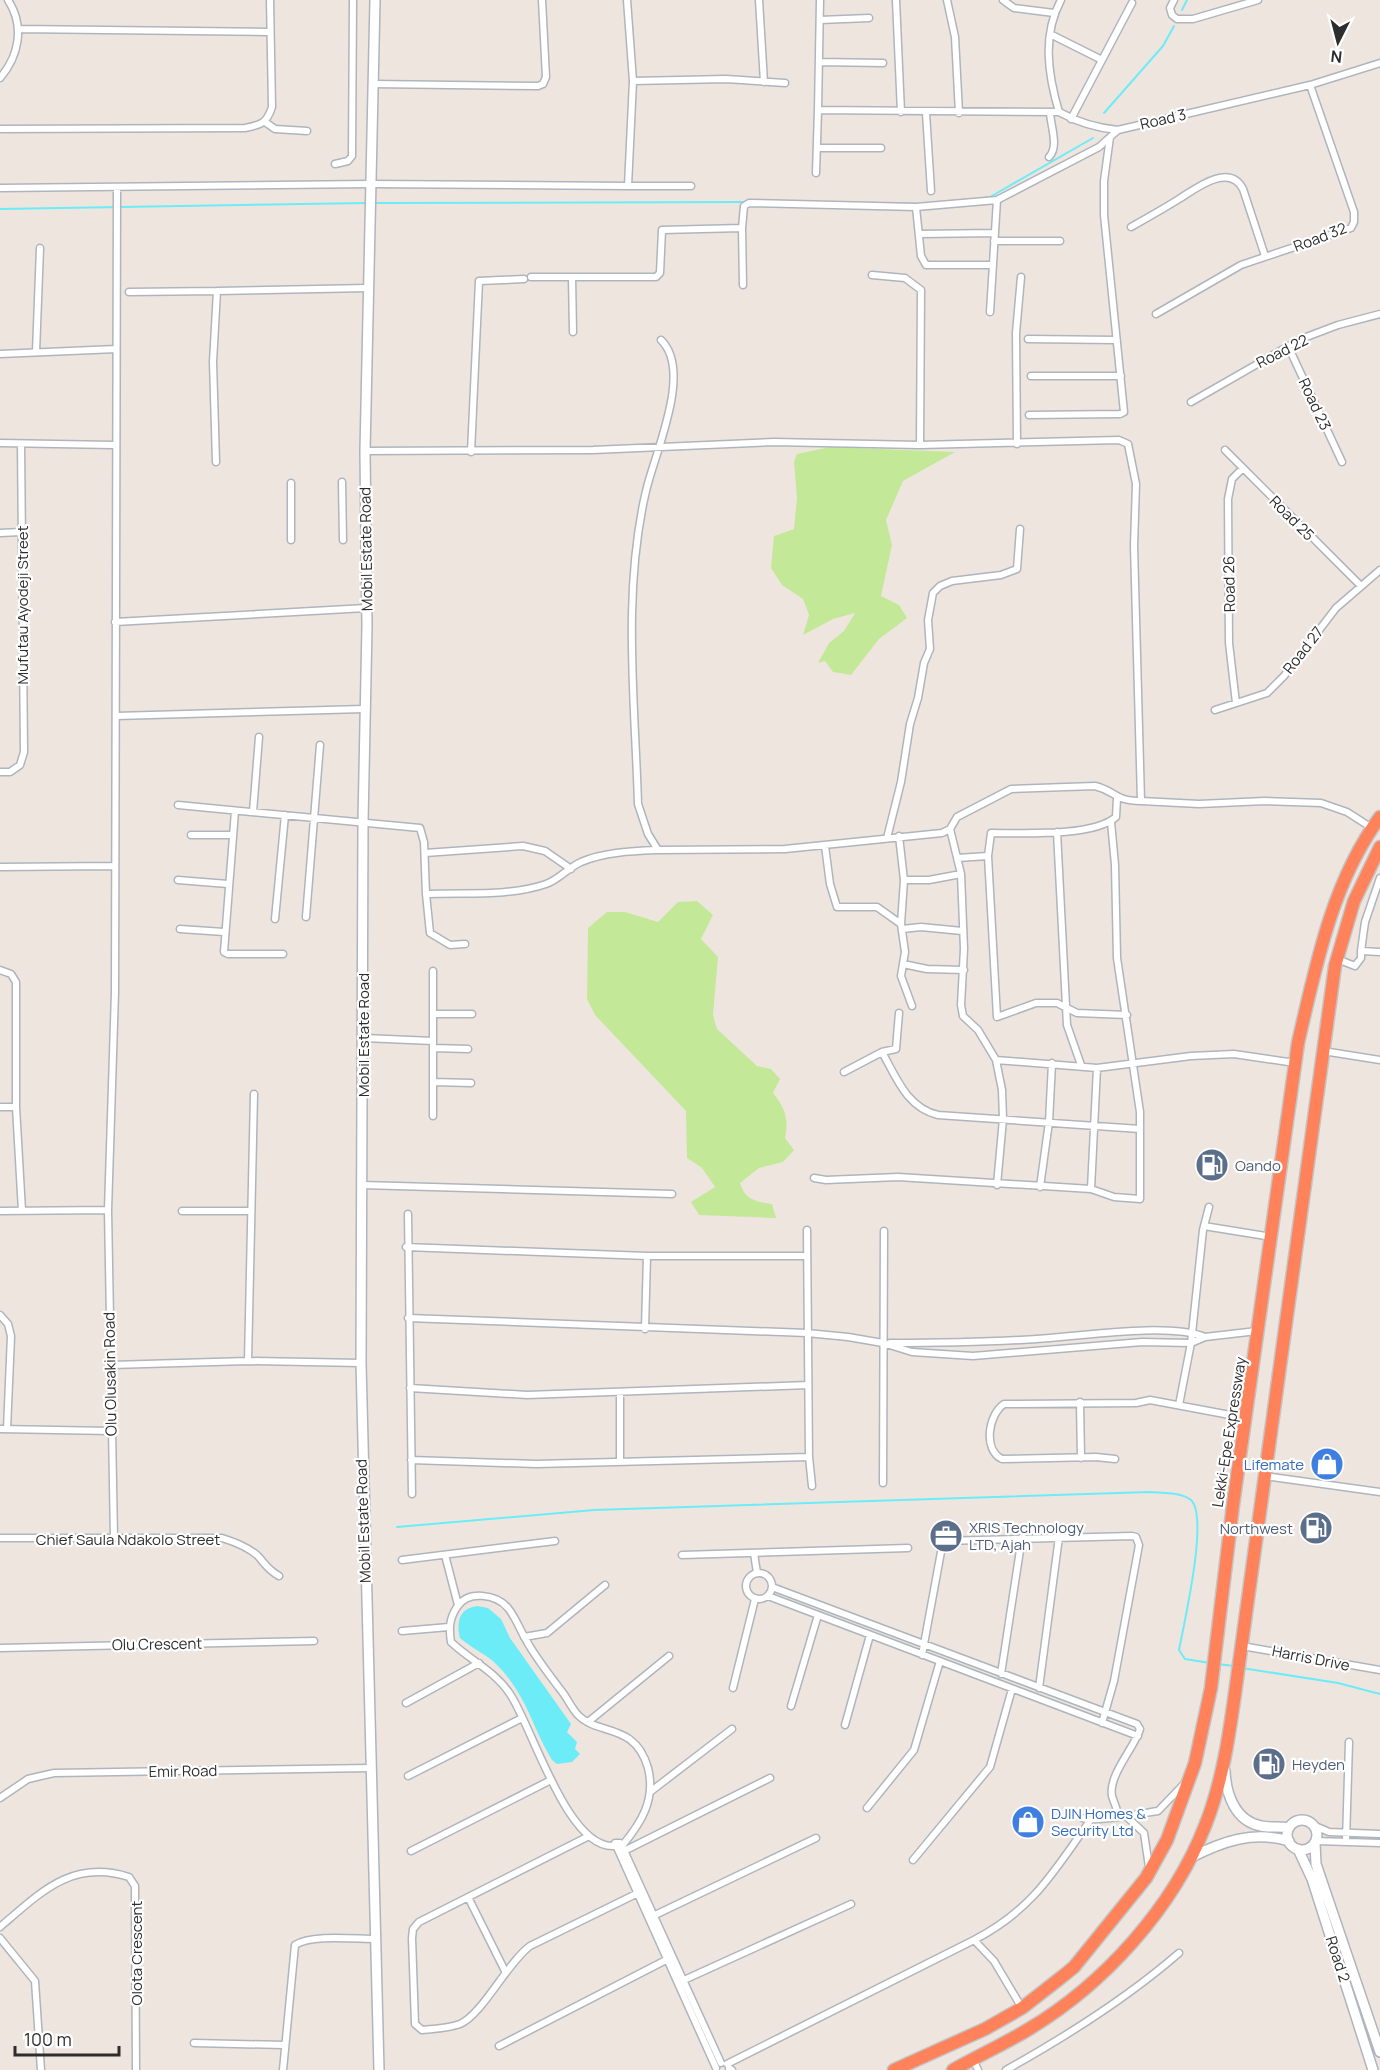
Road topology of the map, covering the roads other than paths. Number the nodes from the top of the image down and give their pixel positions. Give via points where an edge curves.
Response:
1 (8, 0) edge
2 (270, 0) edge
3 (353, 0) edge
4 (375, 0) edge
5 (542, 0) edge
6 (627, 0) edge
7 (759, 0) edge
8 (820, 0) edge
9 (896, 0) edge
10 (947, 0) edge
11 (1003, 0) edge
12 (1061, 0) edge
13 (1174, 0) edge
14 (1258, 0) edge
15 (1132, 3) dead end
16 (1054, 13) junction
17 (869, 18) dead end
18 (820, 20) junction
19 (18, 29) junction
20 (269, 32) junction
21 (1050, 34) junction
22 (1102, 60) junction
23 (819, 62) junction
24 (883, 63) dead end
25 (1380, 63) edge
26 (0, 78) edge
27 (633, 81) junction
28 (764, 82) junction
29 (785, 83) dead end
30 (372, 84) junction
31 (1310, 85) junction
32 (818, 110) junction
33 (901, 112) junction
34 (1059, 112) junction
35 (926, 113) junction
36 (959, 113) junction
37 (1050, 113) junction
38 (1071, 119) junction
39 (265, 122) junction
40 (0, 129) edge
41 (307, 130) dead end
42 (1118, 130) junction
43 (1110, 137) junction
44 (818, 148) junction
45 (881, 148) dead end
46 (1049, 157) dead end
47 (335, 164) dead end
48 (816, 173) dead end
49 (371, 184) junction
50 (628, 186) junction
51 (692, 186) dead end
52 (0, 188) edge
53 (117, 188) junction
54 (931, 191) dead end
55 (997, 200) junction
56 (916, 207) junction
57 (1131, 227) dead end
58 (742, 228) junction
59 (920, 234) junction
60 (994, 237) junction
61 (1060, 242) dead end
62 (40, 248) dead end
63 (1265, 256) junction
64 (993, 265) junction
65 (872, 275) dead end
66 (1021, 276) dead end
67 (531, 277) dead end
68 (572, 277) junction
69 (524, 279) dead end
70 (743, 285) dead end
71 (368, 288) junction
72 (217, 291) junction
73 (129, 292) dead end
74 (990, 312) dead end
75 (1156, 314) dead end
76 (1380, 314) edge
77 (573, 332) dead end
78 (1029, 339) dead end
79 (662, 340) dead end
80 (1116, 340) junction
81 (1288, 346) junction
82 (116, 349) junction
83 (36, 352) junction
84 (0, 354) edge
85 (1031, 376) dead end
86 (1121, 376) junction
87 (1191, 402) dead end
88 (1029, 415) dead end
89 (0, 443) edge
90 (21, 444) junction
91 (1017, 444) junction
92 (114, 445) junction
93 (920, 445) junction
94 (660, 446) junction
95 (1225, 450) dead end
96 (365, 451) junction
97 (471, 452) junction
98 (216, 462) dead end
99 (1342, 462) dead end
100 (1242, 469) junction
101 (342, 482) dead end
102 (291, 483) dead end
103 (1020, 529) dead end
104 (21, 532) junction
105 (0, 533) edge
106 (291, 540) dead end
107 (344, 540) dead end
108 (1380, 570) edge
109 (1360, 585) junction
110 (366, 608) junction
111 (115, 622) junction
112 (1236, 703) junction
113 (364, 709) junction
114 (1215, 710) dead end
115 (116, 716) junction
116 (260, 736) dead end
117 (320, 745) dead end
118 (0, 772) edge
119 (1117, 798) junction
120 (1141, 801) junction
121 (178, 805) dead end
122 (235, 811) junction
123 (253, 812) junction
124 (285, 815) junction
125 (312, 817) junction
126 (1380, 817) edge
127 (363, 822) junction
128 (1111, 822) junction
129 (1372, 828) junction
130 (950, 829) junction
131 (1058, 832) junction
132 (191, 834) dead end
133 (233, 835) junction
134 (899, 836) junction
135 (887, 838) junction
136 (825, 846) junction
137 (1380, 847) edge
138 (658, 850) junction
139 (425, 853) junction
140 (988, 856) junction
141 (957, 858) junction
142 (114, 866) junction
143 (0, 867) edge
144 (571, 869) junction
145 (961, 874) junction
146 (1380, 878) edge
147 (178, 880) dead end
148 (903, 880) junction
149 (228, 884) junction
150 (426, 894) junction
151 (306, 917) dead end
152 (275, 919) dead end
153 (901, 927) junction
154 (180, 929) dead end
155 (962, 931) junction
156 (224, 932) junction
157 (465, 944) dead end
158 (1361, 951) junction
159 (1380, 952) edge
160 (283, 954) dead end
161 (1337, 959) junction
162 (903, 964) junction
163 (0, 970) edge
164 (964, 970) junction
165 (433, 971) dead end
166 (1313, 977) junction
167 (1333, 981) junction
168 (912, 1006) dead end
169 (1066, 1007) junction
170 (899, 1013) dead end
171 (433, 1014) junction
172 (472, 1014) dead end
173 (1127, 1015) junction
174 (364, 1038) junction
175 (433, 1044) junction
176 (468, 1049) dead end
177 (1323, 1051) junction
178 (882, 1052) junction
179 (996, 1060) junction
180 (1380, 1060) edge
181 (1052, 1063) junction
182 (1295, 1063) junction
183 (1135, 1064) junction
184 (1081, 1065) junction
185 (1097, 1068) junction
186 (844, 1072) dead end
187 (433, 1082) junction
188 (471, 1083) dead end
189 (254, 1094) dead end
190 (0, 1107) edge
191 (16, 1107) junction
192 (433, 1116) dead end
193 (1003, 1119) junction
194 (1049, 1122) junction
195 (1096, 1127) junction
196 (1140, 1129) junction
197 (814, 1178) dead end
198 (362, 1185) junction
199 (997, 1185) junction
200 (1040, 1187) junction
201 (1091, 1189) junction
202 (672, 1194) dead end
203 (1209, 1207) dead end
204 (108, 1210) junction
205 (0, 1211) edge
206 (21, 1211) junction
207 (182, 1211) dead end
208 (250, 1211) junction
209 (408, 1214) dead end
210 (1204, 1226) junction
211 (807, 1230) dead end
212 (884, 1231) dead end
213 (1272, 1238) junction
214 (406, 1247) junction
215 (647, 1256) junction
216 (807, 1256) junction
217 (0, 1315) edge
218 (408, 1318) junction
219 (645, 1329) junction
220 (1259, 1330) junction
221 (1192, 1332) junction
222 (807, 1333) junction
223 (1205, 1337) junction
224 (1050, 1338) junction
225 (883, 1343) junction
226 (1191, 1344) junction
227 (1050, 1350) junction
228 (248, 1361) junction
229 (360, 1363) junction
230 (111, 1365) junction
231 (808, 1385) junction
232 (410, 1388) junction
233 (621, 1392) junction
234 (1080, 1402) junction
235 (1179, 1406) junction
236 (1246, 1418) junction
237 (4, 1429) edge
238 (111, 1431) junction
239 (809, 1457) junction
240 (1082, 1458) junction
241 (411, 1460) junction
242 (620, 1460) junction
243 (1115, 1460) dead end
244 (1263, 1476) junction
245 (884, 1483) dead end
246 (812, 1486) dead end
247 (1380, 1492) edge
248 (412, 1494) dead end
249 (114, 1538) junction
250 (1022, 1538) junction
251 (1059, 1538) junction
252 (0, 1539) edge
253 (555, 1541) dead end
254 (908, 1548) dead end
255 (754, 1553) junction
256 (445, 1555) junction
257 (682, 1555) dead end
258 (402, 1560) dead end
259 (757, 1573) junction
260 (279, 1576) dead end
261 (605, 1585) dead end
262 (772, 1587) junction
263 (768, 1596) junction
264 (755, 1599) junction
265 (458, 1605) junction
266 (818, 1615) junction
267 (449, 1628) junction
268 (402, 1631) dead end
269 (870, 1635) junction
270 (524, 1637) junction
271 (314, 1641) dead end
272 (924, 1645) junction
273 (0, 1648) edge
274 (1241, 1652) junction
275 (922, 1655) junction
276 (669, 1656) dead end
277 (940, 1661) junction
278 (479, 1664) junction
279 (1380, 1670) edge
280 (1001, 1674) junction
281 (733, 1688) dead end
282 (1039, 1688) junction
283 (1012, 1689) junction
284 (406, 1703) dead end
285 (791, 1706) dead end
286 (1105, 1713) junction
287 (522, 1718) junction
288 (588, 1722) junction
289 (1102, 1723) junction
290 (845, 1725) dead end
291 (732, 1729) dead end
292 (1138, 1736) junction
293 (1349, 1742) dead end
294 (1224, 1750) junction
295 (1195, 1763) junction
296 (372, 1768) junction
297 (408, 1776) dead end
298 (770, 1778) dead end
299 (550, 1780) junction
300 (650, 1792) junction
301 (0, 1798) edge
302 (867, 1808) dead end
303 (1118, 1815) junction
304 (1126, 1816) junction
305 (1082, 1818) dead end
306 (1089, 1822) junction
307 (1315, 1826) junction
308 (1289, 1828) junction
309 (1346, 1832) junction
310 (1380, 1834) edge
311 (589, 1836) junction
312 (816, 1838) dead end
313 (1289, 1841) junction
314 (1346, 1841) junction
315 (1315, 1842) junction
316 (1380, 1843) edge
317 (614, 1845) junction
318 (623, 1848) junction
319 (1298, 1849) junction
320 (411, 1851) dead end
321 (1190, 1858) junction
322 (913, 1860) dead end
323 (1146, 1878) junction
324 (636, 1894) junction
325 (468, 1897) junction
326 (851, 1904) dead end
327 (654, 1916) junction
328 (0, 1927) edge
329 (0, 1938) edge
330 (376, 1939) junction
331 (974, 1940) junction
332 (1179, 1953) dead end
333 (666, 1960) junction
334 (506, 1971) junction
335 (684, 1980) junction
336 (1022, 2008) junction
337 (194, 2043) dead end
338 (284, 2045) junction
339 (499, 2046) dead end
340 (1380, 2052) edge
341 (916, 2060) junction
342 (976, 2064) edge
343 (724, 2068) edge
344 (41, 2070) edge
345 (136, 2070) edge
346 (283, 2070) edge
347 (379, 2070) edge
348 (894, 2070) edge
349 (906, 2070) edge
350 (953, 2070) edge
351 (1006, 2070) edge
352 (1373, 2070) edge

1 - 19 street
2 - 20 street
3 - 47 street via 352,156
4 - 30 main road, Mobil Estate Road
5 - 30 street via 546,77 543,84
6 - 27 street
7 - 28 street
8 - 18 street
9 - 33 street
10 - 36 street via 955,37
11 - 16 street via 1014,8
12 - 16 street
13 - 14 street via 1172,15 1186,20
15 - 22 street
16 - 21 street
17 - 18 street
18 - 23 street
19 - 20 street
19 - 26 street via 17,49
20 - 39 street via 272,107
21 - 22 street
21 - 34 street via 1051,85
22 - 38 street
23 - 24 street
23 - 32 street
25 - 31 street, Road 3
27 - 28 street
27 - 50 street
28 - 29 street
30 - 49 main road, Mobil Estate Road
31 - 42 street, Road 3
31 - 63 street, Road 32 via 1354,212 1354,222 1351,228 1339,233
32 - 33 street
32 - 44 street
33 - 35 street
34 - 37 street
34 - 38 street, Road 3
35 - 36 street
35 - 54 street
36 - 37 street
37 - 46 street via 1054,144
38 - 42 street, Road 3
39 - 40 street via 245,128
39 - 41 street via 275,129
42 - 43 street
43 - 55 street via 1090,152
43 - 80 street via 1103,198
44 - 45 street
44 - 48 street
49 - 50 street
49 - 53 street
49 - 71 main road, Mobil Estate Road
50 - 51 street
52 - 53 street
53 - 82 street, Olu Olusakin Road
55 - 56 street
55 - 60 street
56 - 58 street via 749,203 744,206
56 - 59 street
57 - 63 street via 1203,182 1230,177 1239,182
58 - 68 street via 664,228 660,273 656,277
58 - 70 street
59 - 60 street
59 - 64 street via 921,256 926,265
60 - 61 street
60 - 64 street
62 - 83 street
63 - 75 street, Road 32 via 1220,276
64 - 74 street
65 - 93 street via 905,278 921,290
66 - 91 street via 1016,333
67 - 68 street
68 - 77 street
69 - 97 street via 479,281
71 - 72 street
71 - 96 main road, Mobil Estate Road
72 - 73 street
72 - 98 street via 213,362
76 - 81 street, Road 22 via 1338,325
78 - 80 street
79 - 94 street via 671,349 675,381
80 - 86 street
81 - 87 street, Road 22
81 - 99 street, Road 23
82 - 83 street
82 - 92 street, Olu Olusakin Road
83 - 84 street
85 - 86 street
86 - 88 street via 1125,408 1120,414
89 - 90 street
90 - 92 street
90 - 104 street, Mufutau Ayodeji Street
91 - 93 street
91 - 120 street via 1119,440 1131,450 1136,484
92 - 111 street, Olu Olusakin Road
93 - 94 street via 774,442
94 - 97 street
94 - 138 street via 645,495 632,608 638,804
95 - 100 street, Road 25
96 - 97 street
96 - 110 main road, Mobil Estate Road
100 - 109 street, Road 25
100 - 112 street, Road 26 via 1232,479 1228,499 1229,643
101 - 107 street
102 - 106 street
103 - 135 street via 1017,569 952,580 933,594 928,620 930,649
104 - 105 street
104 - 118 street, Mufutau Ayodeji Street via 24,752 20,765 10,772
108 - 109 street, Road 27
109 - 112 street, Road 27 via 1336,608 1267,693
110 - 111 street
110 - 113 main road, Mobil Estate Road
111 - 115 street, Olu Olusakin Road
112 - 114 street, Road 27
113 - 115 street
113 - 127 main road, Mobil Estate Road
115 - 142 street, Olu Olusakin Road
116 - 123 street
117 - 125 street
119 - 120 street
119 - 128 street via 1116,818
119 - 130 street via 1095,786 1011,789 957,817
120 - 129 street via 1321,803 1347,812
121 - 122 street
122 - 123 street
122 - 133 street
123 - 124 street
124 - 125 street
124 - 152 street
125 - 127 street
125 - 151 street
126 - 129 highway, Lekki-Epe Expressway
127 - 139 street via 420,828
127 - 174 main road, Mobil Estate Road
128 - 131 street
128 - 173 street via 1117,958
129 - 166 highway, Lekki-Epe Expressway via 1336,901
130 - 134 street
130 - 141 street
131 - 140 street via 991,833
131 - 169 street
132 - 133 street
133 - 149 street
134 - 135 street
134 - 148 street
135 - 136 street
136 - 138 street via 742,851
136 - 153 street via 837,907 877,908
137 - 161 highway via 1354,901
138 - 144 street via 604,856
139 - 144 street via 523,846 545,851
139 - 150 street
140 - 141 street
140 - 169 street via 996,1017 1036,1003
141 - 145 street
142 - 143 street
142 - 204 street, Olu Olusakin Road via 115,992
144 - 150 street via 547,884 524,889
145 - 148 street
145 - 155 street
146 - 158 street via 1365,922
147 - 149 street
148 - 153 street
149 - 156 street
150 - 157 street via 430,933 445,943
153 - 155 street
153 - 162 street
154 - 156 street
155 - 164 street
156 - 160 street via 224,952 228,954
158 - 159 street
158 - 161 street via 1355,966
161 - 167 highway
162 - 164 street
162 - 168 street via 902,983
163 - 191 street via 11,974 16,982
164 - 179 street via 963,1016 978,1030
165 - 171 street
166 - 167 highway
166 - 182 highway, Lekki-Epe Expressway
167 - 177 highway
169 - 173 street via 1077,1013
169 - 184 street via 1066,1025
170 - 178 street via 897,1049
171 - 172 street
171 - 175 street
173 - 183 street
174 - 175 street
174 - 198 main road, Mobil Estate Road
175 - 176 street
175 - 187 street
177 - 180 street
177 - 244 highway
178 - 186 street
178 - 193 street via 904,1093 925,1111
179 - 181 street
179 - 193 street
181 - 184 street
181 - 194 street
182 - 183 street via 1234,1054
182 - 213 highway, Lekki-Epe Expressway
183 - 185 street
183 - 196 street
184 - 185 street
185 - 195 street
187 - 188 street
187 - 192 street
189 - 208 street
190 - 191 street
191 - 206 street
193 - 194 street
193 - 199 street
194 - 195 street
194 - 200 street
195 - 196 street
195 - 201 street
196 - 201 street via 1140,1199 1114,1197
197 - 199 street via 897,1177
198 - 202 street
198 - 229 main road, Mobil Estate Road
199 - 200 street
200 - 201 street
203 - 210 street
204 - 206 street
204 - 230 street, Olu Olusakin Road
205 - 206 street
207 - 208 street
208 - 228 street
209 - 214 street
210 - 213 street
210 - 221 street
211 - 216 street
212 - 225 street
213 - 220 highway, Lekki-Epe Expressway
214 - 215 street
214 - 218 street
215 - 216 street
215 - 219 street
216 - 222 street
217 - 237 street via 11,1336
218 - 219 street
218 - 232 street
219 - 222 street
220 - 223 street
220 - 236 highway, Lekki-Epe Expressway
221 - 223 street
221 - 224 street
221 - 226 street
222 - 225 street
222 - 231 street
223 - 226 street
224 - 225 street via 966,1344
224 - 227 street
225 - 227 street via 912,1352 973,1356
225 - 245 street
226 - 227 street via 1142,1342
226 - 235 street
228 - 229 street
228 - 230 street
229 - 296 main road, Mobil Estate Road
230 - 238 street, Olu Olusakin Road
231 - 233 street
231 - 239 street
232 - 233 street via 527,1395
232 - 241 street
233 - 242 street
234 - 235 street via 1150,1400
234 - 240 street
234 - 240 street via 1004,1404 996,1409 993,1418 990,1449 1002,1459
235 - 236 street
236 - 295 highway, Lekki-Epe Expressway via 1213,1675
237 - 238 street
238 - 249 street, Olu Olusakin Road
239 - 242 street
239 - 246 street
240 - 243 street
241 - 242 street via 536,1464
241 - 248 street
244 - 247 street
244 - 274 highway
249 - 252 street, Chief Saula Ndakolo Street
249 - 260 street, Chief Saula Ndakolo Street via 222,1538 244,1546 259,1557 266,1569
250 - 251 street
250 - 272 street via 943,1541
250 - 280 street
251 - 282 street
251 - 286 street via 1132,1536 1138,1541 1123,1638
253 - 256 street
254 - 255 street
255 - 257 street
255 - 259 street
256 - 258 street
256 - 265 street
259 - 262 street via 766,1575
259 - 264 street via 745,1585
261 - 270 street via 547,1633
262 - 263 street
262 - 272 street
263 - 264 street
263 - 266 street
264 - 281 street
265 - 267 street
265 - 270 street via 478,1595 496,1599 508,1608
266 - 269 street
266 - 285 street
267 - 268 street
267 - 278 street via 451,1642
269 - 275 street
269 - 290 street
270 - 288 street via 579,1716
271 - 273 street, Olu Crescent
272 - 275 street
272 - 280 street
274 - 279 street, Harris Drive
274 - 294 highway
275 - 277 street
276 - 288 street
277 - 283 street
277 - 302 street via 914,1750
278 - 284 street
278 - 287 street via 512,1696
280 - 282 street
282 - 286 street
283 - 289 street
283 - 322 street via 990,1767
286 - 289 street
286 - 292 street via 1140,1726
287 - 297 street
287 - 299 street
288 - 300 street via 626,1737 636,1748 647,1766
289 - 292 street
291 - 300 street
292 - 303 street via 1113,1787
293 - 309 street
294 - 308 main road via 1225,1782 1233,1805 1248,1821 1260,1826
294 - 321 highway via 1206,1825
295 - 304 street via 1182,1786 1158,1811
295 - 323 highway, Lekki-Epe Expressway via 1167,1840
296 - 301 street, Emir Road via 54,1773 28,1779
296 - 330 main road, Mobil Estate Road
298 - 318 street
299 - 311 street
299 - 320 street
300 - 318 street via 645,1815
303 - 304 street
303 - 306 street
304 - 323 street via 1144,1833 1150,1862
305 - 306 street
306 - 331 street via 1038,1893
307 - 308 main road via 1302,1820
307 - 309 street via 1329,1832
307 - 315 main road
308 - 313 main road
309 - 310 street
309 - 314 street
311 - 317 street via 602,1844
311 - 325 street
312 - 327 street
313 - 319 main road
313 - 321 main road via 1249,1837 1221,1842
314 - 315 street
314 - 316 street
315 - 319 main road via 1307,1849
315 - 340 main road, Road 2 via 1316,1864
317 - 318 street via 617,1842
317 - 324 street
318 - 327 street
319 - 352 main road, Road 2 via 1312,1879
321 - 342 highway via 1152,1916 1094,1980
323 - 336 highway, Lekki-Epe Expressway via 1074,1967
324 - 333 street
324 - 334 street via 530,1946
325 - 334 street
325 - 334 street via 419,1922 413,1929 415,2024 422,2030 460,2024
326 - 335 street
327 - 335 street
328 - 345 street, Olota Crescent via 67,1876 85,1871 129,1877 135,1886
329 - 344 street via 35,1981
330 - 338 street via 319,1939 301,1941 295,1946
330 - 347 main road, Mobil Estate Road
331 - 336 street via 994,1961
331 - 343 street
332 - 351 street via 1068,2036
333 - 339 street
333 - 343 street
335 - 343 street
336 - 341 highway, Lekki-Epe Expressway
337 - 338 street
338 - 346 street
341 - 348 highway, Lekki-Epe Expressway
341 - 349 highway
342 - 350 highway

